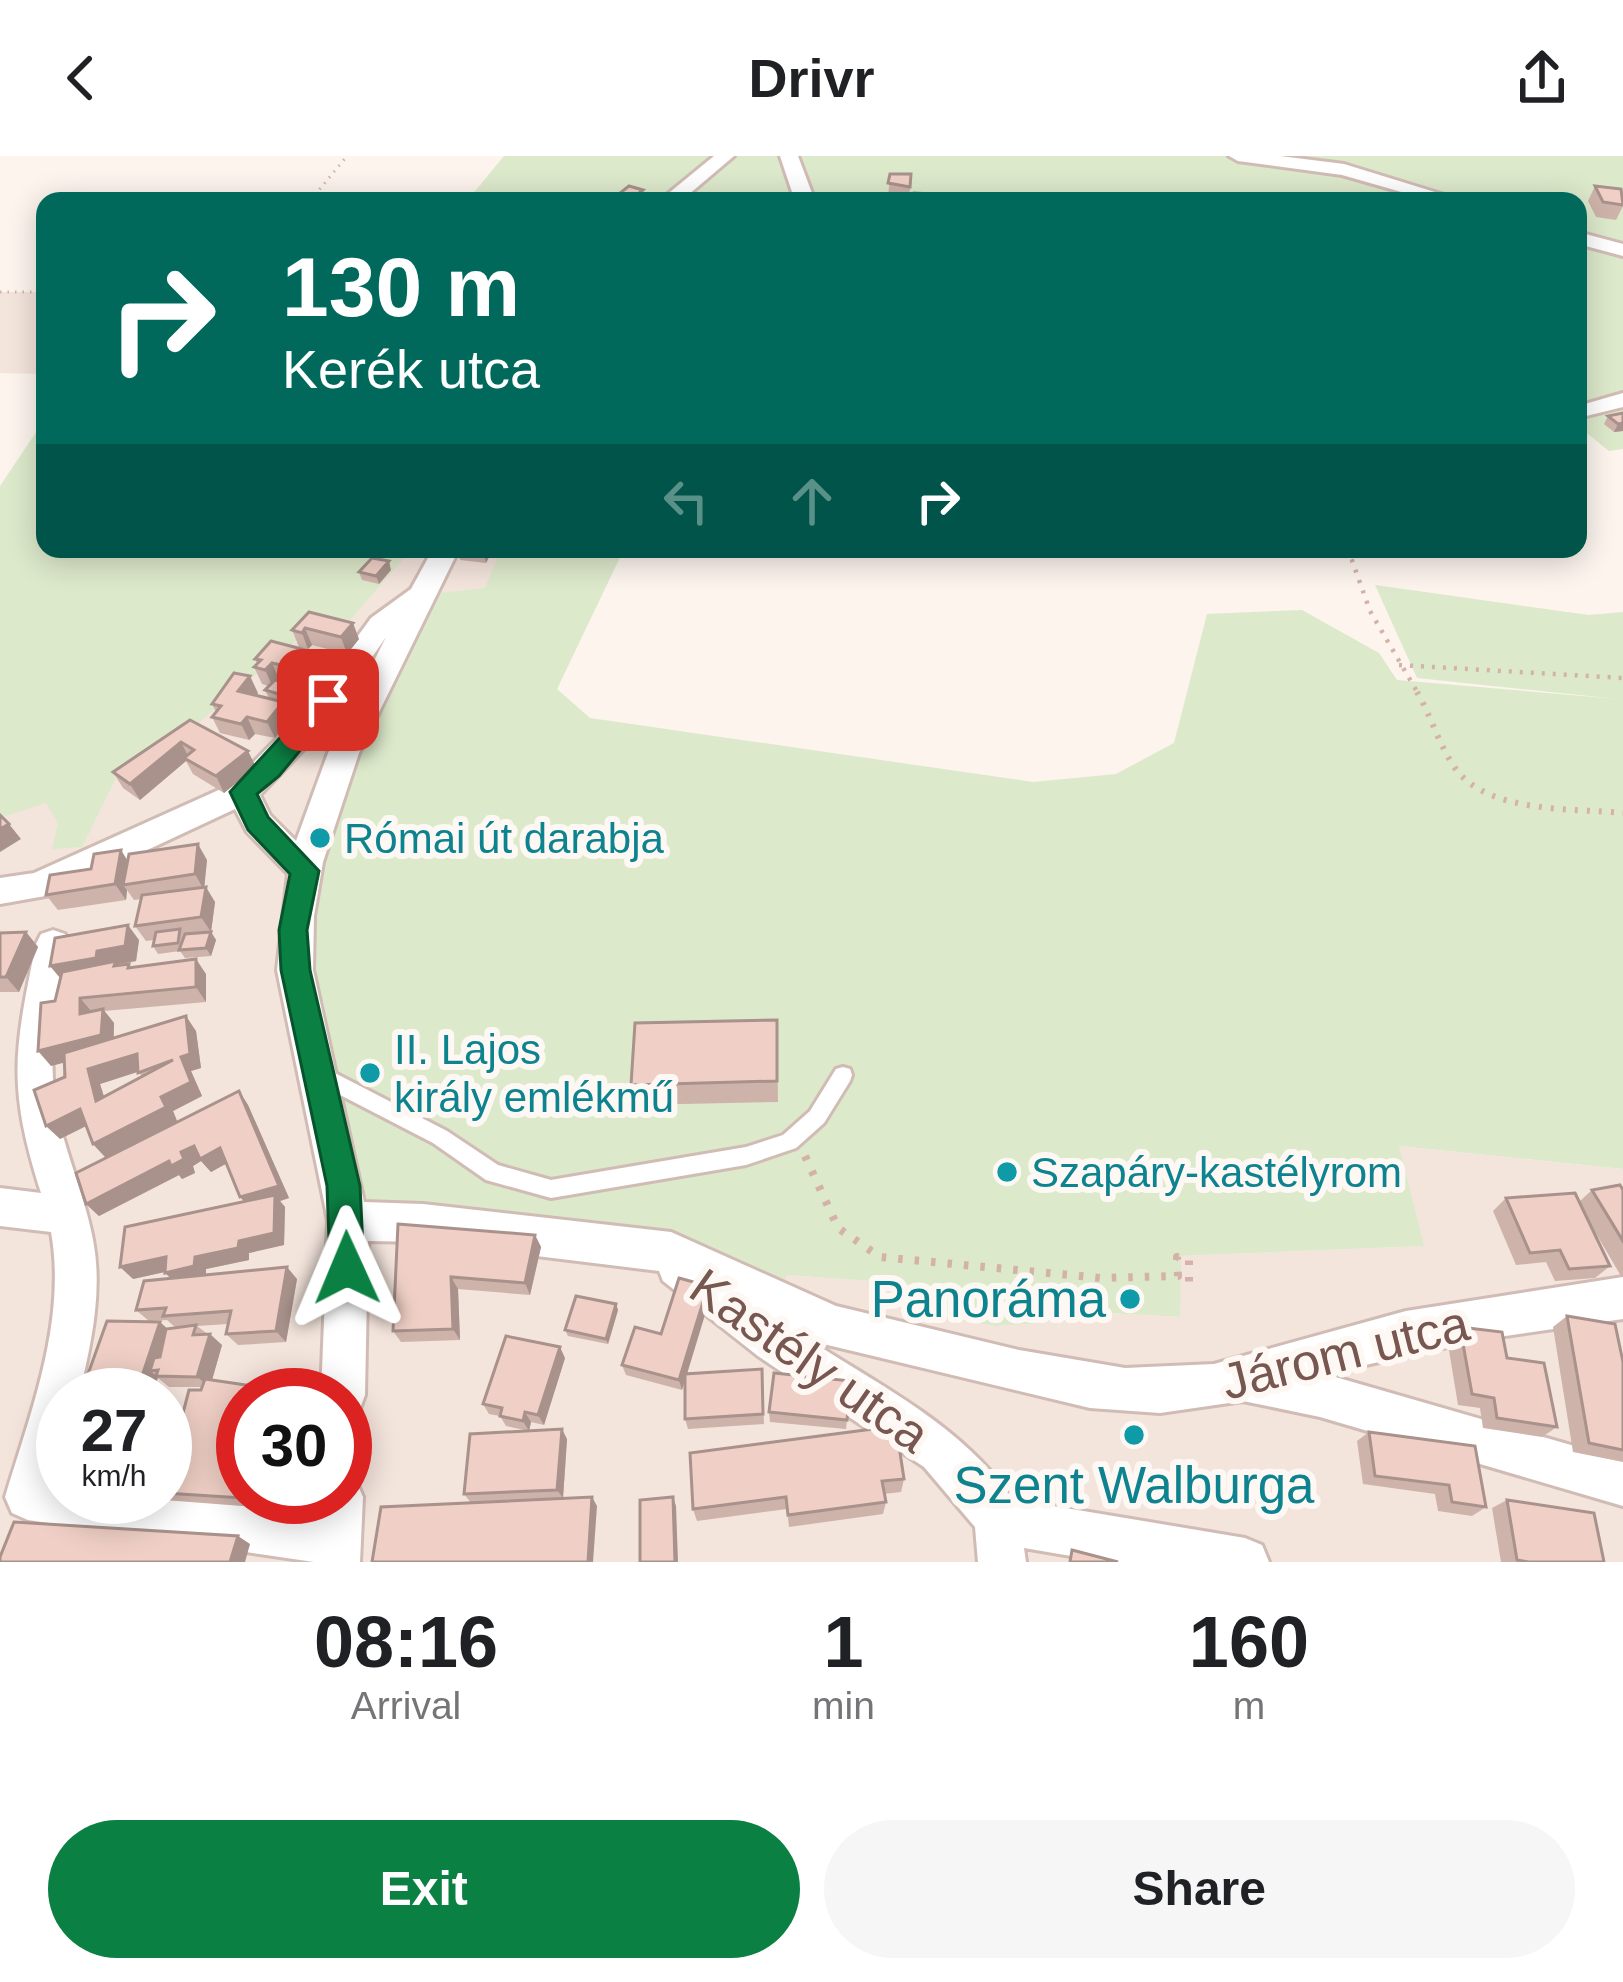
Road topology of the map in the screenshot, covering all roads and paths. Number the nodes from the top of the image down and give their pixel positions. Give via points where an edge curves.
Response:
1 (347, 156) edge
2 (724, 156) edge
3 (789, 156) edge
4 (1238, 156) edge
5 (317, 192) edge
6 (680, 192) edge
7 (802, 192) edge
8 (1422, 192) edge
9 (1587, 240) edge
10 (1623, 250) edge
11 (0, 292) edge
12 (36, 292) edge
13 (1623, 400) edge
14 (1587, 411) edge
15 (441, 558) edge
16 (1350, 558) edge
17 (422, 595) junction
18 (1399, 665) junction
19 (1623, 678) edge
20 (243, 792) junction
21 (1623, 813) edge
22 (305, 871) junction
23 (0, 891) edge
24 (53, 944) edge
25 (321, 1076) junction
26 (843, 1076) dead end
27 (789, 1142) junction
28 (0, 1207) edge
29 (66, 1215) junction
30 (348, 1221) junction
31 (659, 1250) junction
32 (1189, 1288) dead end
33 (1623, 1298) edge
34 (344, 1368) edge
35 (1248, 1382) junction
36 (1623, 1483) edge
37 (338, 1534) edge
38 (1000, 1541) edge
39 (1245, 1562) edge

1 - 5 path
2 - 6 street
3 - 7 street
4 - 8 street via 1344,170
9 - 10 street
11 - 12 path
13 - 14 street
15 - 17 street
16 - 18 path via 1355,584
17 - 20 street via 382,620 328,700
17 - 22 street via 325,804
18 - 19 path
18 - 21 path via 1470,783
20 - 22 street via 258,823
20 - 23 street via 38,886
22 - 25 street via 293,930 295,970
24 - 29 street via 32,1049 37,1107
25 - 27 lane via 493,1173 551,1189
25 - 30 street
26 - 27 lane
27 - 32 path via 803,1153 826,1213 856,1248 880,1257 1101,1278 1178,1276 1177,1257 1189,1259
28 - 29 street
29 - 37 street via 76,1279 28,1497
30 - 31 street, Kastély utca
30 - 34 street
31 - 35 street, Járom utca via 710,1265 817,1321 1043,1378 1188,1390
31 - 38 street, Kastély utca via 772,1341 940,1451 980,1492
33 - 35 street, Járom utca via 1437,1325
35 - 36 street via 1320,1395
38 - 39 street, Kastély utca

